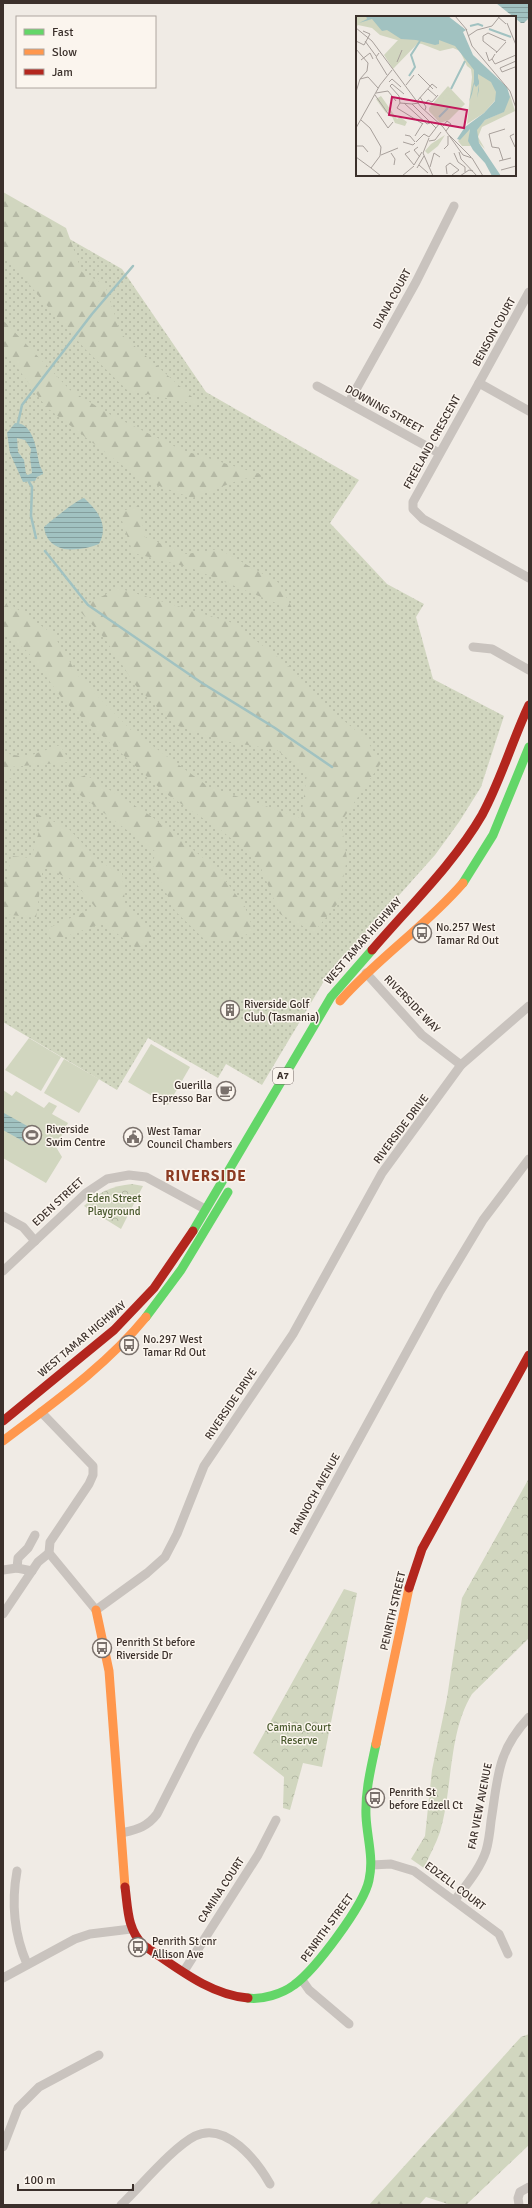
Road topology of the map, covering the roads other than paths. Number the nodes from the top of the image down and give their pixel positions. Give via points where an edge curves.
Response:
1 (454, 206) dead end
2 (529, 292) edge
3 (479, 383) junction
4 (317, 386) dead end
5 (349, 402) junction
6 (529, 411) edge
7 (439, 453) junction
8 (529, 578) edge
9 (473, 647) dead end
10 (529, 670) edge
11 (529, 705) edge
12 (517, 729) junction
13 (529, 734) edge
14 (529, 747) edge
15 (366, 973) junction
16 (529, 1006) edge
17 (461, 1065) junction
18 (529, 1159) edge
19 (244, 1164) dead end
20 (526, 1168) edge
21 (233, 1183) dead end
22 (205, 1210) junction
23 (3, 1216) edge
24 (34, 1241) junction
25 (3, 1271) edge
26 (529, 1355) edge
27 (28, 1399) junction
28 (41, 1412) junction
29 (3, 1421) edge
30 (3, 1441) edge
31 (35, 1534) dead end
32 (49, 1553) junction
33 (17, 1568) junction
34 (3, 1570) edge
35 (32, 1572) junction
36 (96, 1610) junction
37 (3, 1614) edge
38 (529, 1717) edge
39 (276, 1820) dead end
40 (122, 1833) junction
41 (372, 1865) junction
42 (17, 1871) dead end
43 (455, 1900) junction
44 (131, 1929) junction
45 (508, 1954) dead end
46 (27, 1964) junction
47 (184, 1971) junction
48 (3, 1978) edge
49 (302, 1980) junction
50 (349, 2024) dead end
51 (99, 2055) dead end
52 (3, 2147) edge
53 (270, 2184) dead end
54 (529, 2188) edge
55 (518, 2195) junction
56 (121, 2205) edge
57 (512, 2205) edge
58 (519, 2205) edge

1 - 5 street, DIANA COURT via 416,282
2 - 3 street, BENSON COURT
3 - 6 street
3 - 7 street, FREELAND CRESCENT
4 - 5 street, DOWNING STREET
5 - 7 street, DOWNING STREET
7 - 8 street, FREELAND CRESCENT via 412,502 416,515
9 - 10 street via 492,649
11 - 12 main road, WEST TAMAR HIGHWAY / A7
12 - 13 main road
12 - 22 main road, WEST TAMAR HIGHWAY / A7 via 485,809 474,828 331,997
14 - 15 main road, WEST TAMAR HIGHWAY / A7 via 484,854 444,904
15 - 17 street, RIVERSIDE WAY via 422,1035
15 - 19 main road, WEST TAMAR HIGHWAY / A7 via 337,1004
16 - 17 street, RIVERSIDE DRIVE
17 - 36 street, RIVERSIDE DRIVE via 382,1173 293,1334 204,1466 177,1534 164,1557 147,1573
18 - 20 street, RANNOCH AVENUE
20 - 40 street, RANNOCH AVENUE via 483,1220 439,1293 196,1736 157,1814 141,1829
21 - 28 main road via 194,1251 147,1316 107,1358
22 - 24 street, EDEN STREET via 146,1176 113,1177 94,1186
22 - 27 main road, WEST TAMAR HIGHWAY / A7 via 172,1263 137,1308 114,1330
23 - 24 street via 23,1227
24 - 25 street, EDEN STREET
26 - 41 main road, PENRITH STREET via 422,1549 413,1574 366,1789 366,1817
27 - 28 main road
27 - 29 main road, WEST TAMAR HIGHWAY / A7
28 - 30 main road
28 - 32 street via 88,1459 94,1470 89,1484 50,1542
31 - 33 street via 28,1548 18,1558
32 - 35 street via 38,1562
32 - 36 street
33 - 34 street
33 - 35 street
35 - 37 street
36 - 40 main road, PENRITH STREET via 109,1671
38 - 43 street, FAR VIEW AVENUE via 510,1740 503,1754 486,1851 479,1866
39 - 47 street, CAMINA COURT via 258,1855
40 - 44 main road, PENRITH STREET
41 - 43 street, EDZELL COURT via 397,1865 414,1871
41 - 49 main road, PENRITH STREET via 370,1882 359,1905
42 - 46 street via 14,1924 19,1946
43 - 45 street, EDZELL COURT via 499,1934
44 - 46 street via 90,1934 75,1939
44 - 47 main road, PENRITH STREET via 143,1945
46 - 48 street
47 - 49 main road, PENRITH STREET via 222,1994 243,1998 273,1995
49 - 50 street
51 - 52 street via 39,2087 18,2108
53 - 56 street via 261,2169 231,2140 222,2136 202,2134 186,2142
54 - 55 street via 522,2190
55 - 57 street
55 - 58 street

